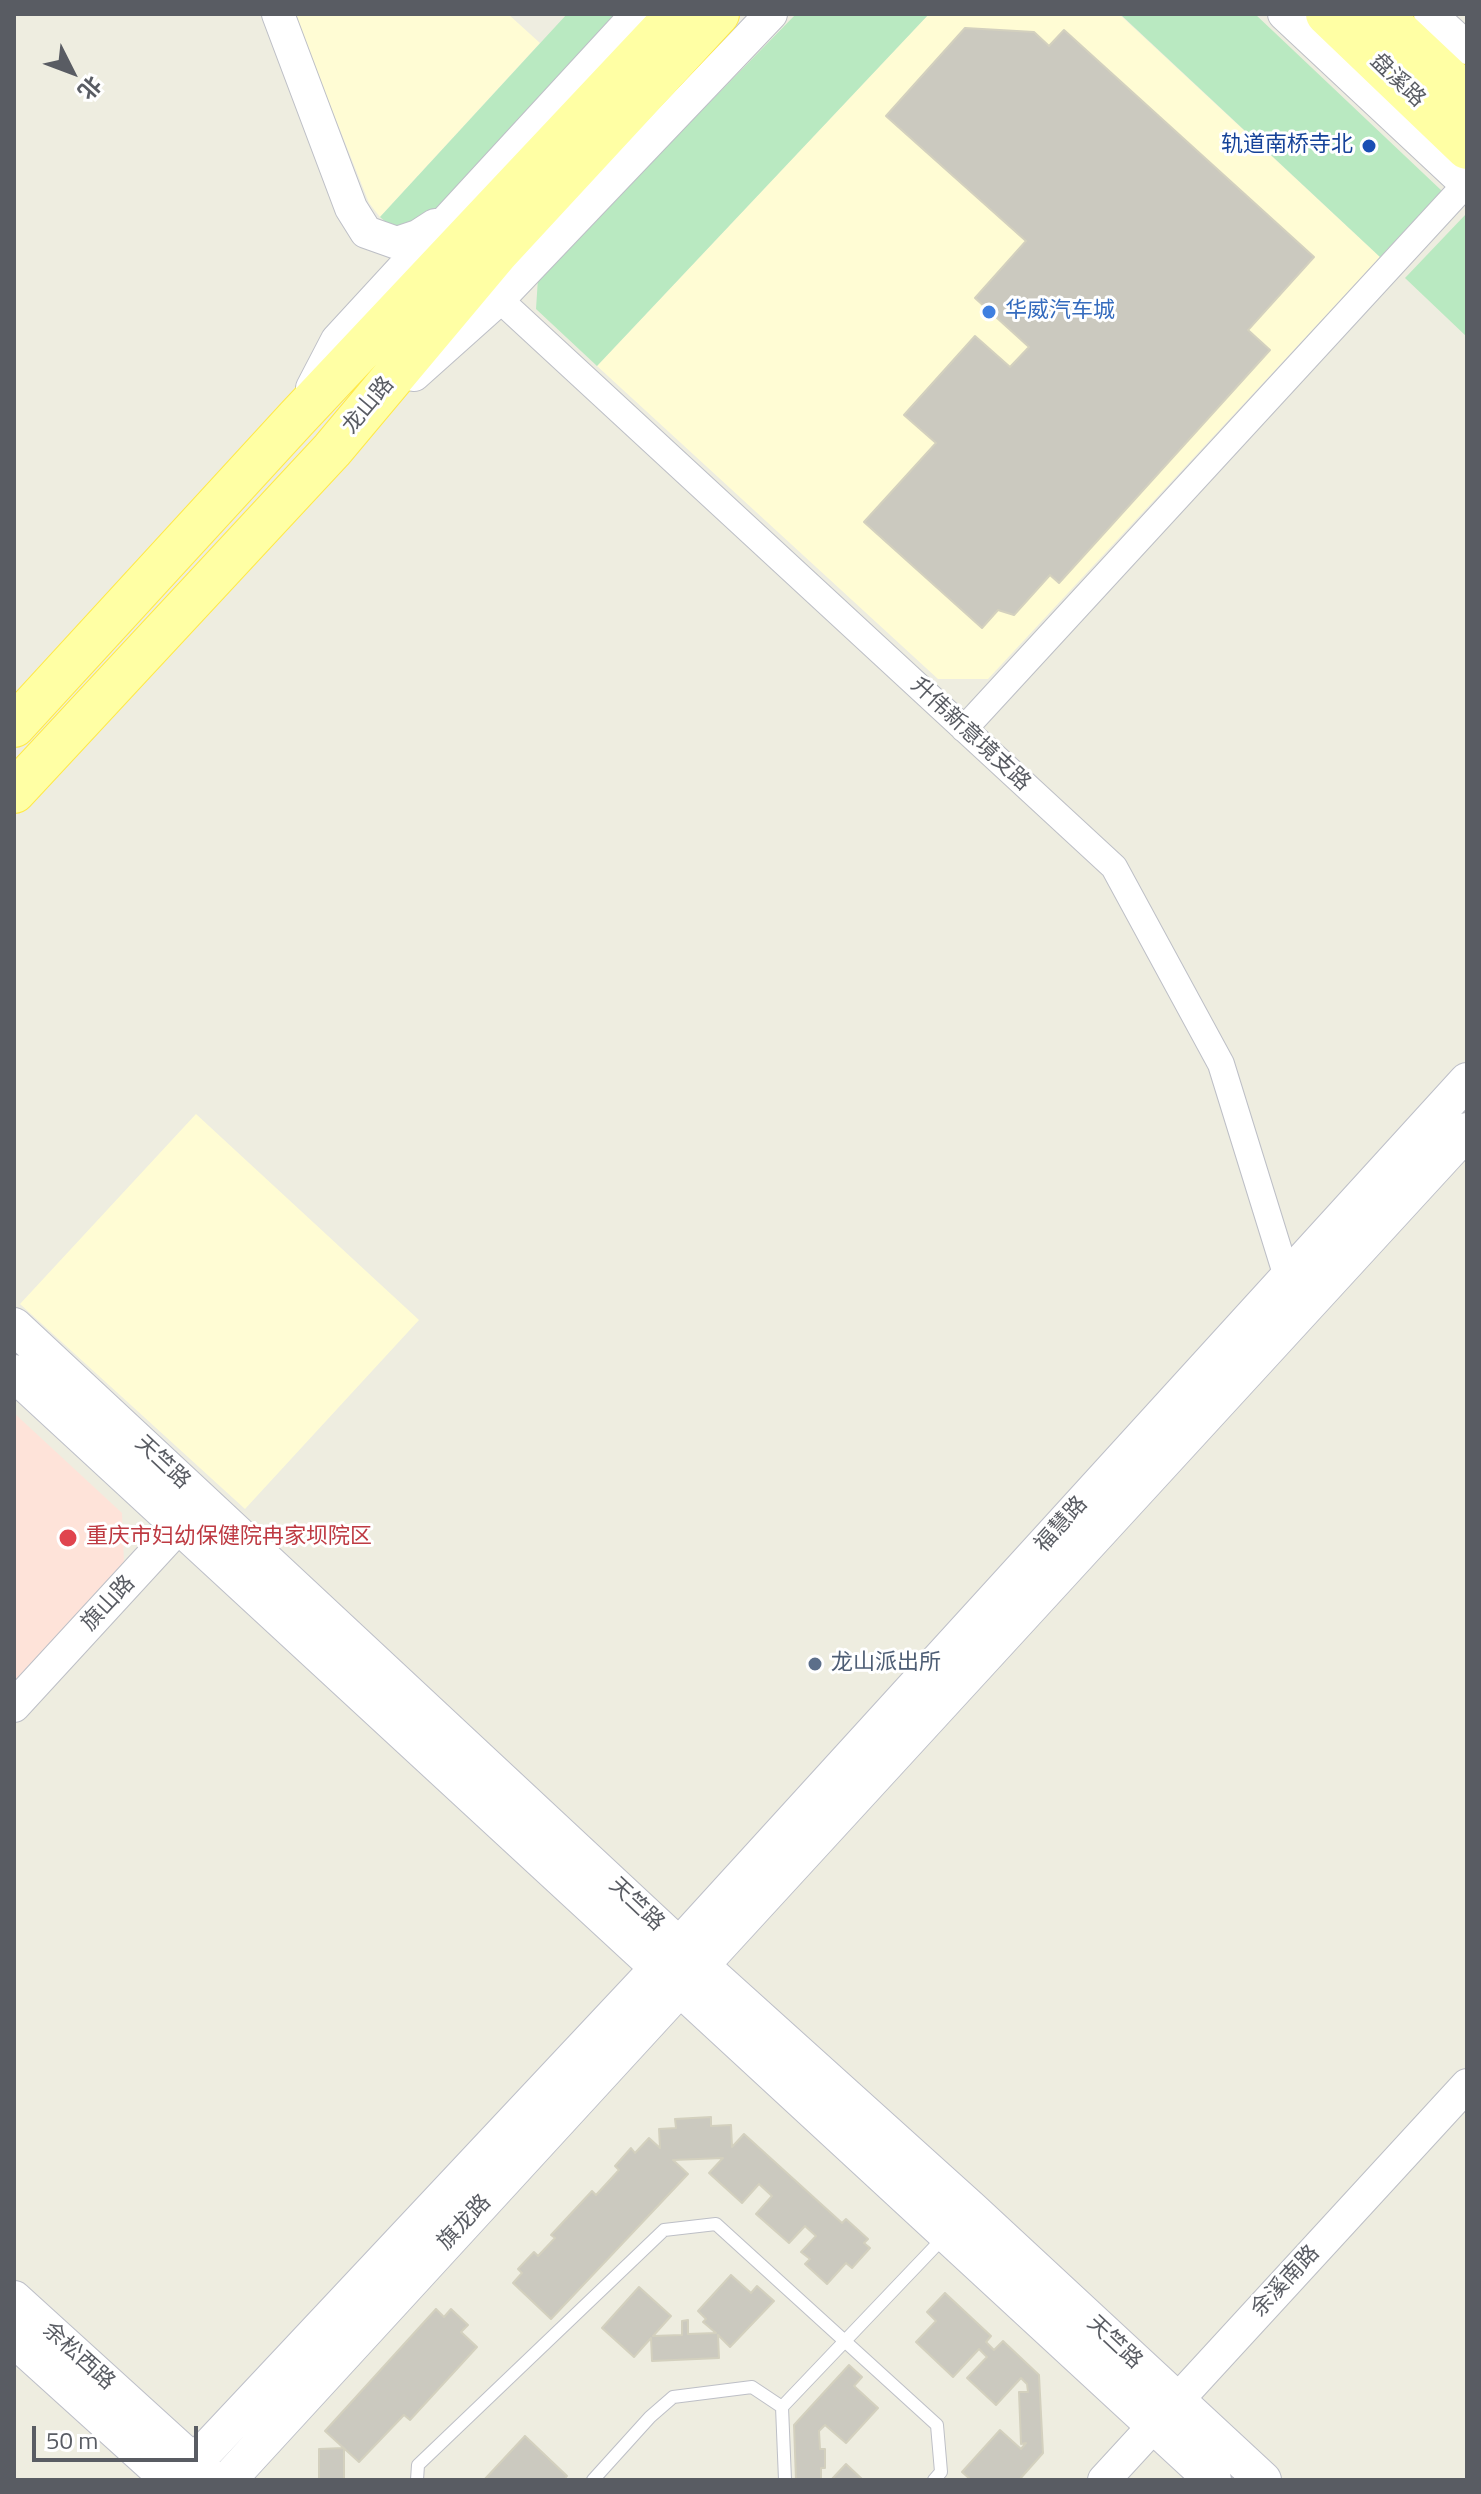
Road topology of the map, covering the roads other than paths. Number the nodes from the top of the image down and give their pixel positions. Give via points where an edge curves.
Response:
1 (278, 14) edge
2 (637, 14) edge
3 (677, 14) edge
4 (718, 14) edge
5 (771, 14) edge
6 (1284, 14) edge
7 (1327, 14) edge
8 (1380, 14) edge
9 (1430, 14) edge
10 (1467, 48) edge
11 (1467, 96) edge
12 (1467, 172) edge
13 (454, 213) junction
14 (499, 299) junction
15 (297, 418) junction
16 (332, 450) junction
17 (14, 726) edge
18 (964, 729) junction
19 (14, 792) edge
20 (1467, 1081) edge
21 (1467, 1131) edge
22 (1287, 1277) junction
23 (14, 1326) edge
24 (14, 1373) edge
25 (192, 1513) junction
26 (14, 1706) edge
27 (680, 1967) junction
28 (1467, 2085) edge
29 (959, 2221) junction
30 (14, 2299) edge
31 (14, 2339) edge
32 (845, 2341) junction
33 (782, 2407) junction
34 (1165, 2414) junction
35 (189, 2476) edge
36 (228, 2480) edge
37 (417, 2480) edge
38 (593, 2480) edge
39 (785, 2480) edge
40 (934, 2480) edge
41 (1104, 2480) edge
42 (1213, 2480) edge
43 (1263, 2480) edge

1 - 13 street via 351,208 366,232 397,243
2 - 13 street
3 - 15 main road, 龙山路
4 - 16 main road, 龙山路 via 497,253
5 - 14 street
6 - 12 street
7 - 12 main road, 盘溪路
8 - 11 main road, 盘溪路
9 - 10 street
12 - 18 street
13 - 15 street via 337,340
14 - 16 street
14 - 18 street, 升伟新意境支路
15 - 17 main road, 龙山路
16 - 19 main road, 龙山路
18 - 22 street, 升伟新意境支路 via 1114,867 1221,1064
20 - 22 main road, 福慧路
21 - 27 main road, 福慧路
22 - 27 main road, 福慧路
23 - 25 main road, 天竺路
24 - 25 main road, 天竺路
25 - 26 street, 旗山路
25 - 27 main road, 天竺路
27 - 29 main road, 天竺路
27 - 35 main road
27 - 36 main road, 旗龙路
28 - 34 street, 余溪南路
29 - 32 lane
29 - 34 main road, 天竺路
30 - 35 main road, 余松西路
31 - 35 main road, 余松西路
32 - 33 lane
32 - 37 lane via 716,2224 664,2230 418,2465
32 - 40 lane via 937,2425 941,2472
33 - 38 lane via 752,2387 673,2397
33 - 39 lane
34 - 41 street, 余溪南路
34 - 42 main road, 天竺路
34 - 43 main road, 天竺路

